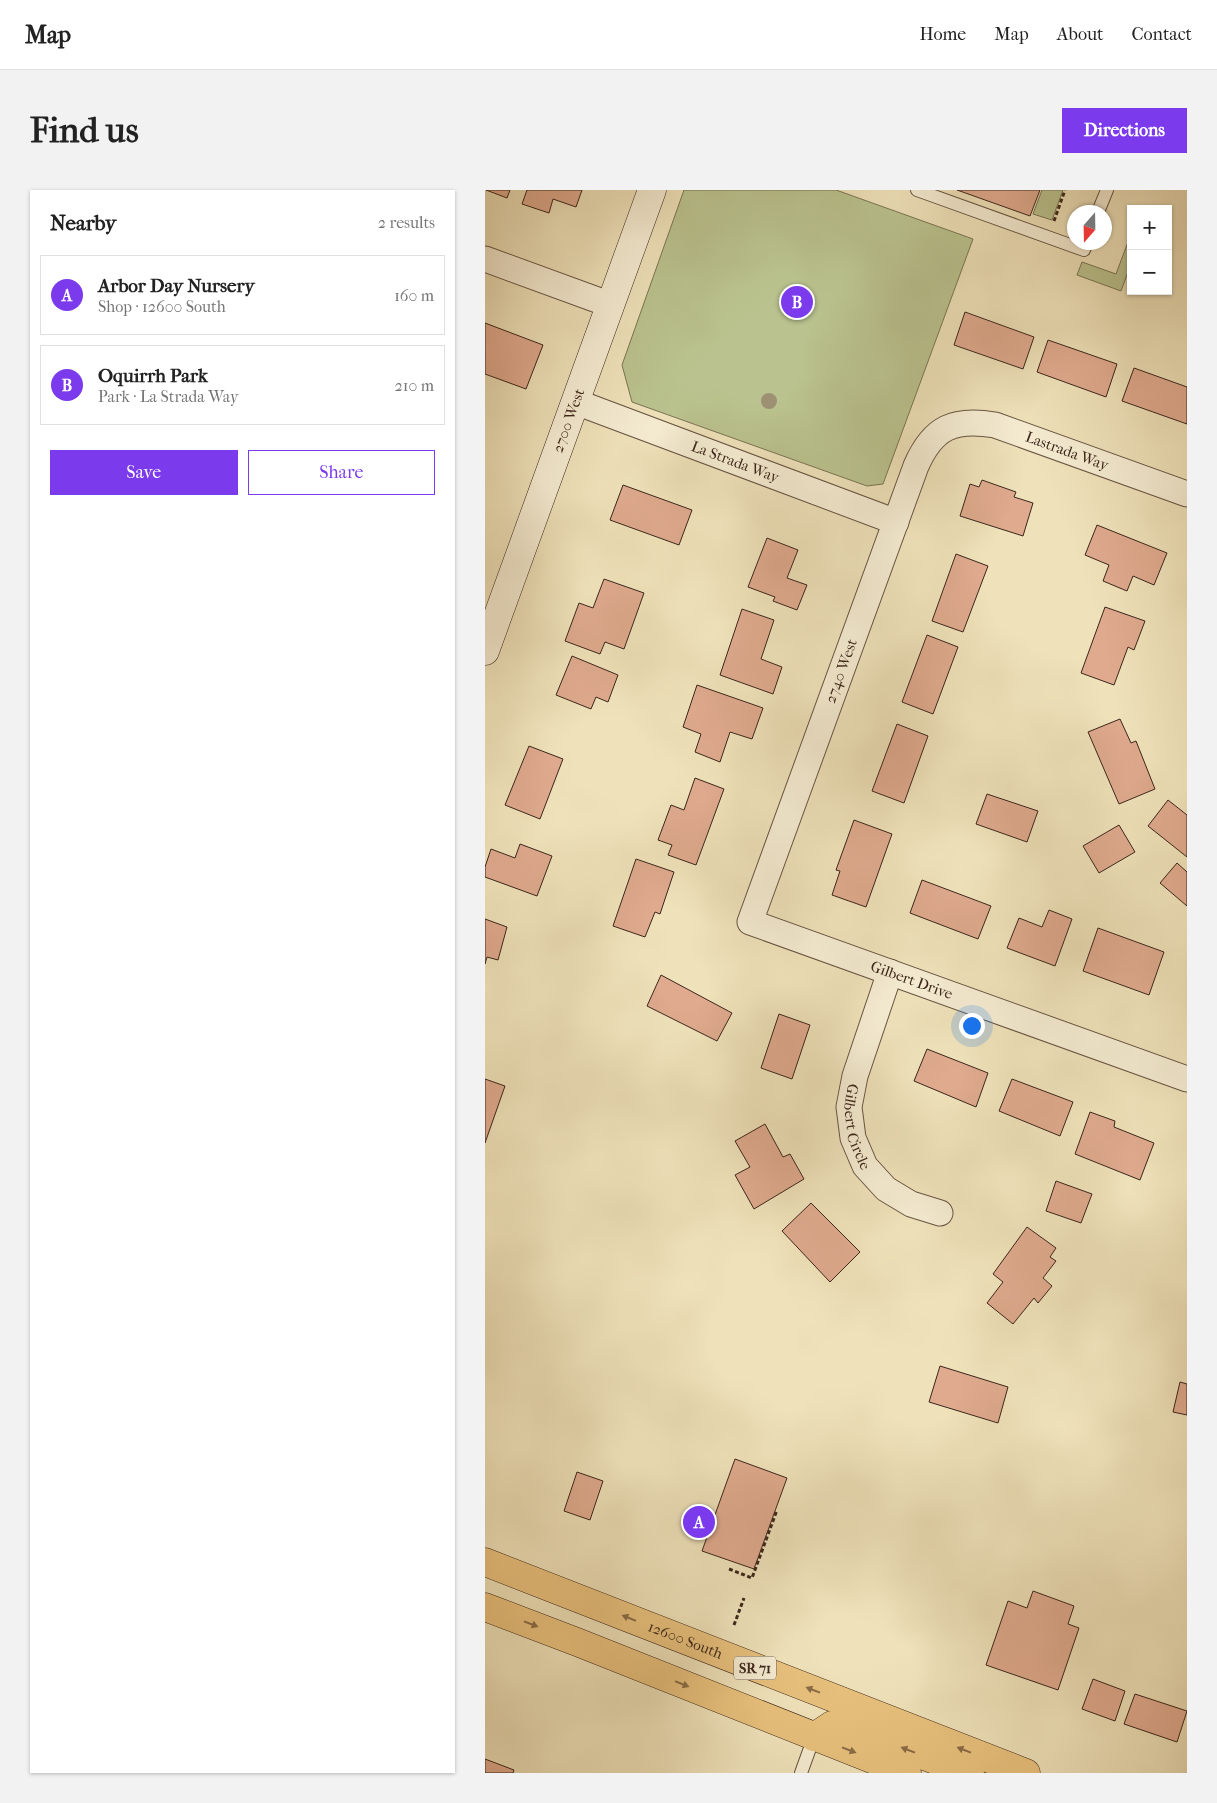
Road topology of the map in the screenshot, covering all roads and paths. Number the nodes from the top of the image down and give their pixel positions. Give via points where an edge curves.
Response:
1 (652, 190) edge
2 (917, 190) edge
3 (1107, 190) edge
4 (1102, 205) edge
5 (1067, 244) edge
6 (485, 259) edge
7 (611, 305) junction
8 (576, 402) junction
9 (945, 428) joint
10 (1187, 494) edge
11 (896, 522) junction
12 (485, 651) edge
13 (750, 922) joint
14 (890, 972) junction
15 (1187, 1079) edge
16 (940, 1213) dead end
17 (777, 1510) dead end
18 (485, 1562) edge
19 (729, 1569) dead end
20 (744, 1598) dead end
21 (485, 1607) edge
22 (735, 1625) dead end
23 (814, 1737) junction
24 (801, 1773) edge
25 (907, 1773) edge
26 (970, 1773) edge
27 (1026, 1773) edge

1 - 7 main road, 2700 West
2 - 5 lane
3 - 4 lane
6 - 7 street
7 - 8 main road, 2700 West
8 - 11 street, La Strada Way
8 - 12 main road, 2700 West
9 - 10 street, Lastrada Way via 969,422 995,425
9 - 11 street, 2740 West via 935,435 921,454
11 - 13 street, 2740 West
13 - 14 street, Gilbert Drive
14 - 15 street, Gilbert Drive
14 - 16 street, Gilbert Circle via 855,1076 849,1107 853,1138 865,1166 886,1189 911,1204
17 - 19 path via 752,1578
27 -> 18 main road, 12600 South / SR 71
20 - 22 path
21 -> 23 main road
23 - 24 lane
23 -> 25 main road
26 -> 23 main road via 841,1724 832,1725

